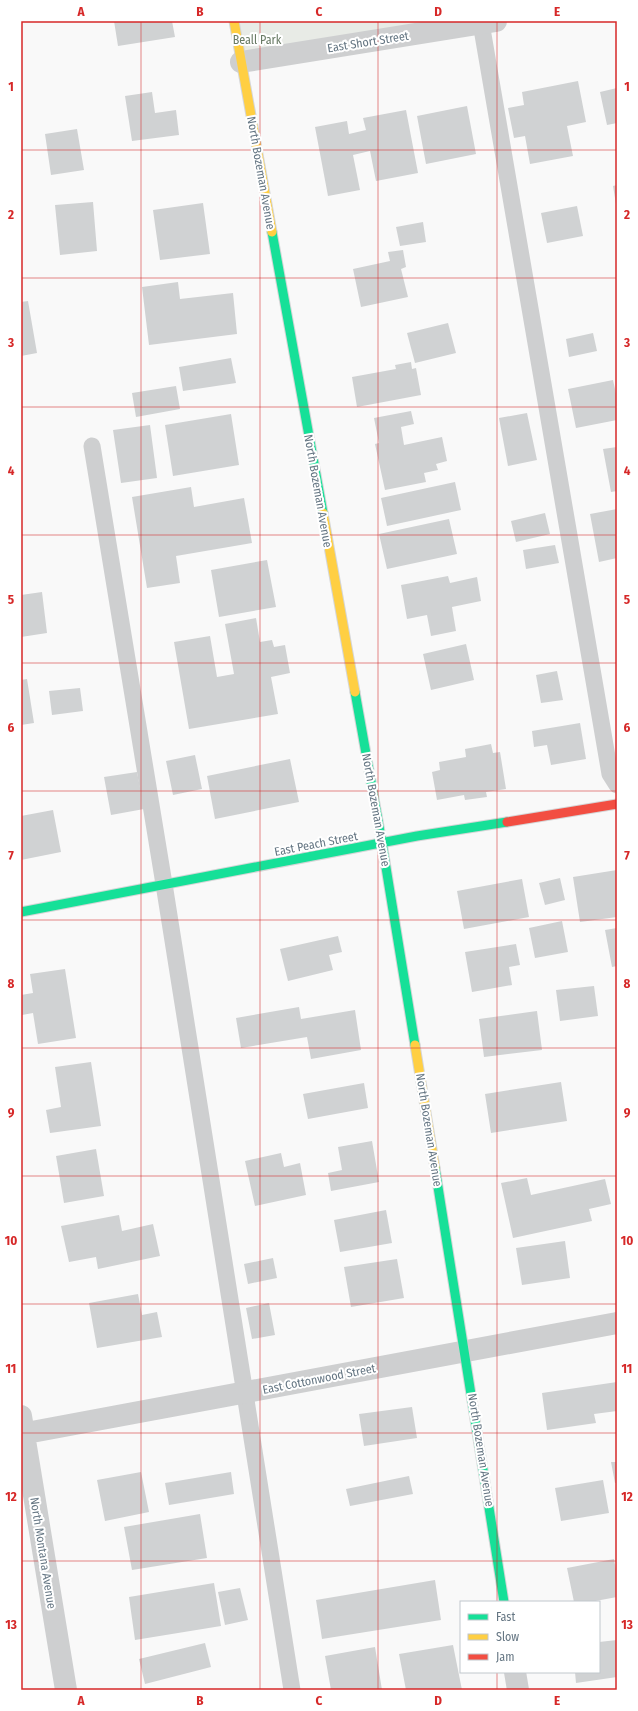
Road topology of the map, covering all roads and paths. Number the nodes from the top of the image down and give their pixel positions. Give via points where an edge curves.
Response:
1 (234, 21) edge
2 (488, 22) edge
3 (241, 62) junction
4 (92, 446) dead end
5 (617, 785) edge
6 (617, 804) edge
7 (382, 843) junction
8 (164, 884) junction
9 (21, 912) edge
10 (617, 1323) edge
11 (465, 1351) junction
12 (245, 1393) junction
13 (22, 1428) edge
14 (504, 1601) edge
15 (515, 1673) edge
16 (66, 1690) edge
17 (292, 1690) edge
18 (518, 1690) edge

1 - 3 street, North Bozeman Avenue
2 - 3 street, East Short Street
2 - 5 lane via 610,774
3 - 7 street, North Bozeman Avenue
4 - 8 lane
6 - 7 street, East Peach Street
7 - 8 street, East Peach Street
7 - 11 street, North Bozeman Avenue
8 - 9 street, East Peach Street
8 - 12 lane
10 - 11 street, East Cottonwood Street
11 - 12 street, East Cottonwood Street
11 - 14 street, North Bozeman Avenue
12 - 13 street, East Cottonwood Street
12 - 17 lane
13 - 16 street, North Montana Avenue
15 - 18 street

